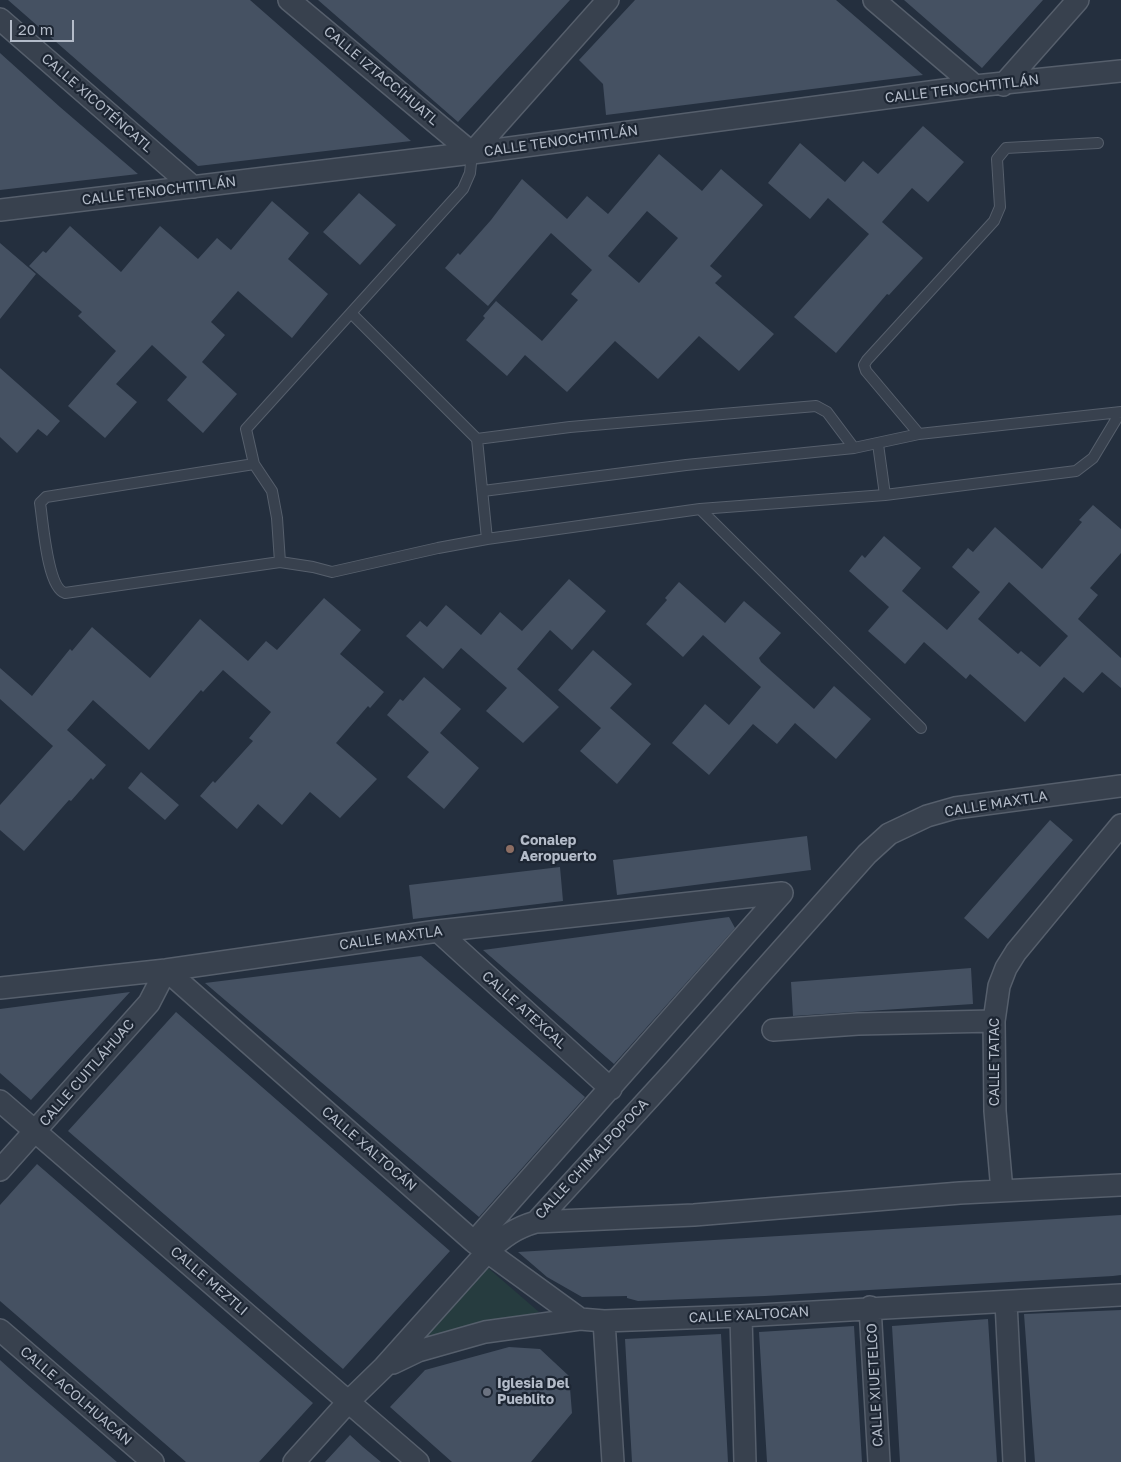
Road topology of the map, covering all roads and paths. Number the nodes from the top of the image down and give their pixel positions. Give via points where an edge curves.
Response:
1 (289, 0) edge
2 (608, 0) edge
3 (874, 0) edge
4 (1078, 0) edge
5 (0, 19) edge
6 (1121, 71) edge
7 (1003, 85) junction
8 (975, 86) junction
9 (1098, 143) dead end
10 (472, 153) junction
11 (193, 187) junction
12 (0, 210) edge
13 (351, 313) junction
14 (1121, 412) edge
15 (919, 434) junction
16 (477, 439) junction
17 (878, 444) junction
18 (854, 448) junction
19 (254, 464) junction
20 (482, 491) junction
21 (885, 495) junction
22 (700, 509) junction
23 (487, 539) junction
24 (280, 562) junction
25 (921, 728) dead end
26 (1121, 786) edge
27 (1121, 825) edge
28 (839, 888) joint
29 (438, 931) junction
30 (166, 970) junction
31 (0, 988) edge
32 (994, 1021) junction
33 (773, 1030) dead end
34 (611, 1089) junction
35 (0, 1101) edge
36 (35, 1132) junction
37 (0, 1170) edge
38 (1121, 1185) edge
39 (1002, 1190) junction
40 (536, 1222) junction
41 (481, 1247) junction
42 (1121, 1295) edge
43 (1006, 1302) junction
44 (870, 1307) junction
45 (741, 1316) junction
46 (580, 1319) junction
47 (604, 1321) junction
48 (0, 1330) edge
49 (384, 1367) junction
50 (349, 1401) junction
51 (153, 1462) edge
52 (294, 1462) edge
53 (418, 1462) edge
54 (613, 1462) edge
55 (745, 1462) edge
56 (879, 1462) edge
57 (1014, 1462) edge

1 - 10 street, CALLE IZTACCÍHUATL
2 - 10 street
3 - 8 street
4 - 7 street
5 - 11 street, CALLE XICOTÉNCATL
6 - 7 street, CALLE TENOCHTITLÁN
7 - 8 street, CALLE TENOCHTITLÁN
8 - 10 street, CALLE TENOCHTITLÁN
9 - 15 lane via 1006,148 1000,152 997,159 1000,207 994,221 867,360 866,370
10 - 11 street, CALLE TENOCHTITLÁN
10 - 13 lane via 470,173 463,189
11 - 12 street, CALLE TENOCHTITLÁN
13 - 16 lane
13 - 19 lane via 248,424 246,434
14 - 15 lane
14 - 21 lane via 1093,458 1076,471
15 - 17 lane
16 - 18 lane via 816,406 827,412
16 - 20 lane
17 - 18 lane
17 - 21 lane
18 - 20 lane
19 - 24 lane via 272,492
19 - 24 lane via 46,497 40,503 46,550 57,587 65,593
20 - 23 lane
21 - 22 lane
22 - 23 lane
22 - 25 lane
23 - 24 lane via 332,572
26 - 28 street, CALLE MAXTLA via 955,808 927,816 890,834 867,854
27 - 32 street, CALLE TATAC via 1016,952 1000,986
28 - 40 street, CALLE CHIMALPOPOCA
29 - 30 street, CALLE MAXTLA
29 - 34 street, CALLE ATEXCAL
29 - 34 street, CALLE MAXTLA via 782,893
30 - 31 street, CALLE MAXTLA
30 - 36 street, CALLE CUITLÁHUAC via 149,1003
30 - 41 street, CALLE XALTOCÁN
32 - 33 street via 858,1024
32 - 39 street, CALLE TATAC via 995,1110
34 - 41 street
35 - 36 street, CALLE MEZTLI
36 - 37 street, CALLE CUITLÁHUAC
36 - 50 street, CALLE MEZTLI
38 - 39 street
39 - 40 street via 694,1215
40 - 41 street, CALLE CHIMALPOPOCA
41 - 46 street, CALLE XALTOCÁN
41 - 49 street, CALLE CHIMALPOPOCA
42 - 43 street, CALLE XALTOCAN
43 - 44 street, CALLE XALTOCAN
43 - 57 street
44 - 45 street, CALLE XALTOCAN
44 - 56 street, CALLE XIUETELCO
45 - 47 street, CALLE XALTOCAN
45 - 55 street
46 - 47 street, CALLE XALTOCAN
46 - 49 street, CALLE XALTOCAN via 485,1332 418,1351
47 - 54 street
48 - 51 street, CALLE ACOLHUACÁN
49 - 50 street, CALLE CHIMALPOPOCA
50 - 52 street, CALLE CHIMALPOPOCA
50 - 53 street, CALLE MEZTLI

